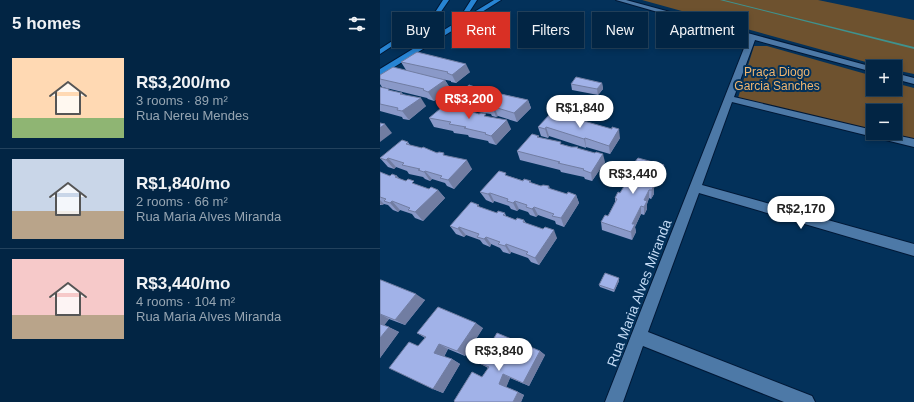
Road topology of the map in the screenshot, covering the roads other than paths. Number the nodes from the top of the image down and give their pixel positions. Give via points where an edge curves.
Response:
1 (446, 0) edge
2 (474, 0) edge
3 (498, 0) edge
4 (619, 0) edge
5 (466, 12) edge
6 (478, 12) edge
7 (452, 28) edge
8 (752, 38) junction
9 (380, 52) edge
10 (866, 68) edge
11 (380, 73) edge
12 (902, 78) edge
13 (914, 81) edge
14 (729, 99) junction
15 (914, 143) edge
16 (695, 187) junction
17 (914, 250) edge
18 (639, 336) junction
19 (614, 402) edge
20 (806, 402) edge

1 - 9 main road via 436,15
2 - 5 main road
3 - 6 main road
4 - 8 street
7 - 11 main road
8 - 10 street
8 - 14 street, Rua Maria Alves Miranda
12 - 13 street
14 - 15 street
14 - 16 street, Rua Maria Alves Miranda
16 - 17 street
16 - 18 street, Rua Maria Alves Miranda
18 - 19 street, Rua Maria Alves Miranda
18 - 20 street

